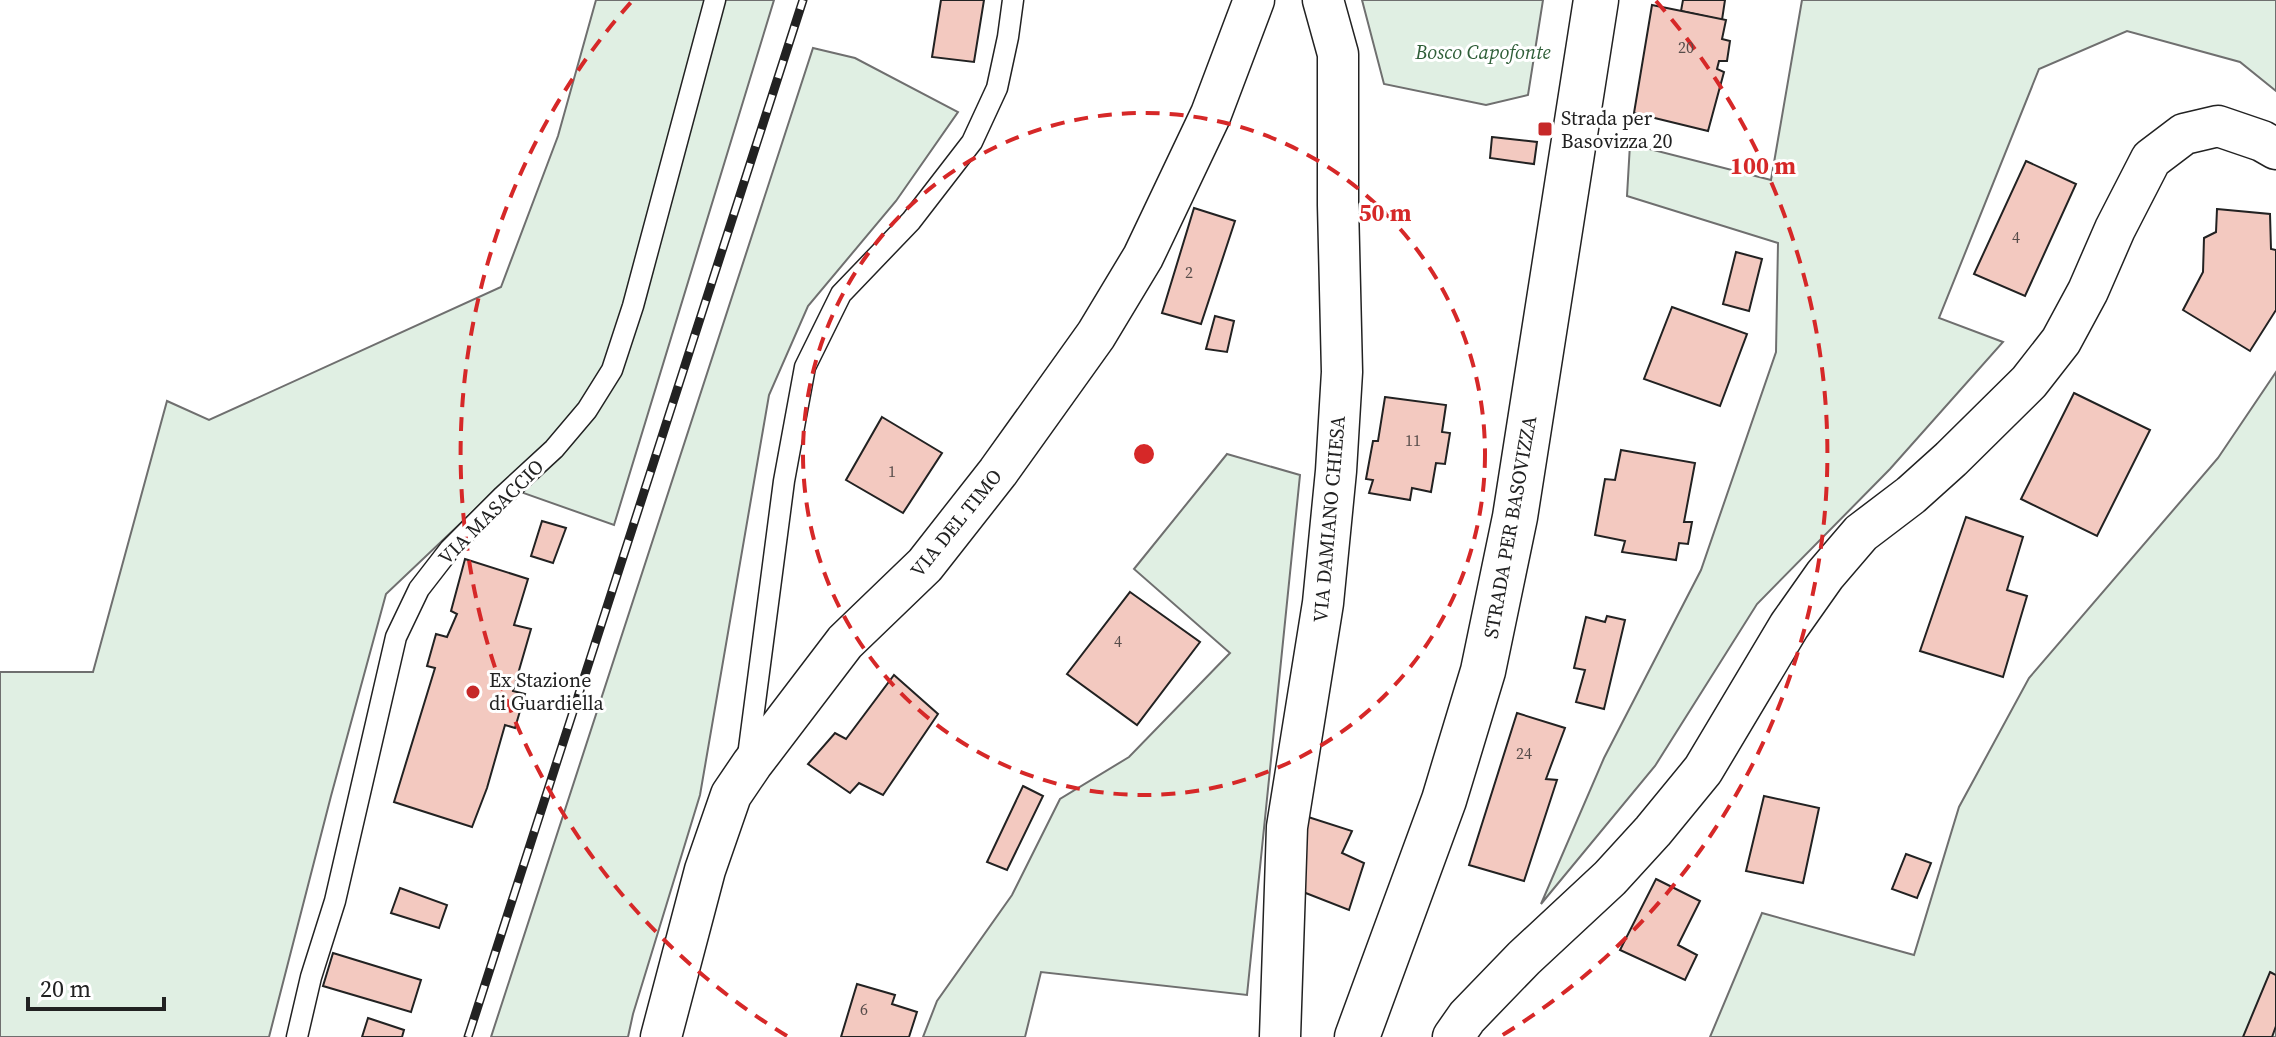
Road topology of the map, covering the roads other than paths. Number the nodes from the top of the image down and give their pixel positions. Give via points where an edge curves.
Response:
1 (715, 0) edge
2 (1013, 0) edge
3 (1254, 0) edge
4 (1323, 0) edge
5 (1596, 0) edge
6 (2276, 149) edge
7 (746, 772) junction
8 (297, 1037) edge
9 (661, 1037) edge
10 (1280, 1037) edge
11 (1357, 1037) edge
12 (1453, 1037) edge

1 - 8 lane, VIA MASACCIO via 612,370 554,449 450,549 419,589 396,637 335,901
2 - 7 lane via 997,88 972,142 911,221 841,294 805,367 784,481
3 - 7 street, VIA DEL TIMO via 1211,114 1143,257 1096,335 925,565 845,642
4 - 10 street, VIA DAMIANO CHIESA via 1338,54 1342,372 1323,603 1287,827
5 - 11 main road, STRADA PER BASOVIZZA via 1515,517 1483,671 1444,800
6 - 12 street via 2218,126 2184,134 2151,159 2061,341 2029,382 1911,495 1861,533 1789,626 1703,770 1610,878 1524,958
7 - 9 street, VIA DEL TIMO via 731,795 705,870

